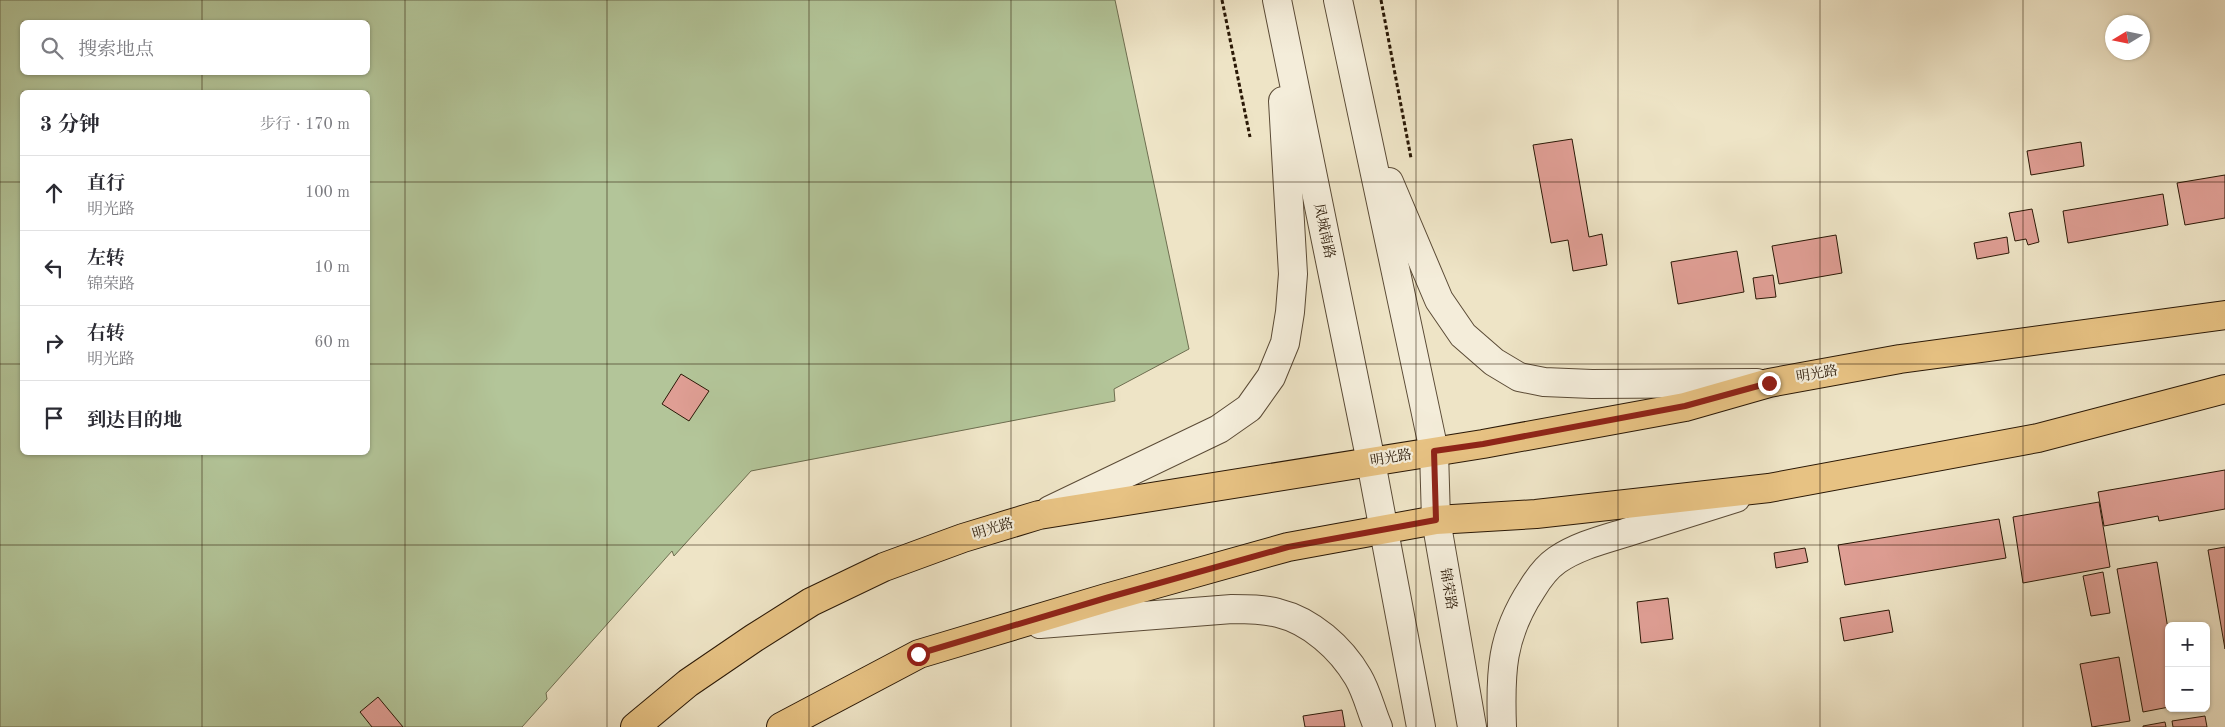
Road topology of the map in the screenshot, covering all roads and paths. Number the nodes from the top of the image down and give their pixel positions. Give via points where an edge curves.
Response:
1 (1338, 0) edge
2 (1277, 2) edge
3 (1365, 126) junction
4 (2225, 315) edge
5 (1769, 383) junction
6 (2225, 388) edge
7 (1434, 451) junction
8 (1371, 462) junction
9 (1769, 488) junction
10 (1039, 515) junction
11 (1436, 520) junction
12 (1384, 529) junction
13 (1011, 626) junction
14 (635, 727) edge
15 (781, 727) edge
16 (1378, 727) edge
17 (1421, 727) edge
18 (1472, 727) edge
19 (1502, 727) edge

1 - 3 street
2 - 8 street, 凤城南路
2 - 10 street via 1292,274 1285,343 1271,377 1249,408 1219,430
3 - 5 street via 1439,300 1463,335 1494,362 1519,377 1544,382
3 - 7 street
4 - 5 main road, 明光路 via 1900,360
5 - 7 main road, 明光路 via 1685,406
6 - 9 main road via 2038,438
7 - 8 main road, 明光路
7 - 11 street, 锦荣路
8 - 10 main road, 明光路
8 - 12 street
9 - 11 main road via 1536,514
9 - 19 street via 1579,548 1555,561 1537,580 1520,606 1508,634 1503,661
10 - 14 main road, 明光路 via 884,567 811,602 688,683
11 - 12 main road
11 - 18 street, 锦荣路
12 - 13 main road via 1288,547
12 - 17 street
13 - 15 main road via 918,654
13 - 16 street via 1232,609 1280,613 1325,637 1344,656 1359,678

